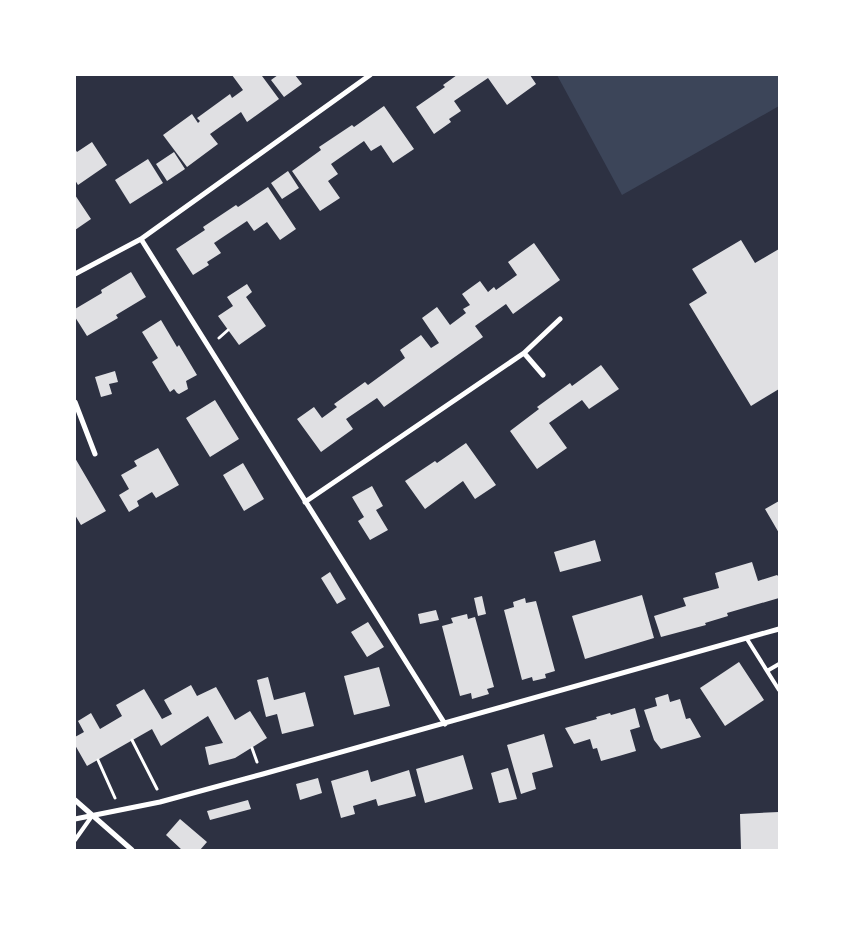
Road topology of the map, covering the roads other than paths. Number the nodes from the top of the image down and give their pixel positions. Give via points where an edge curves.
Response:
1 (370, 75) edge
2 (141, 240) junction
3 (75, 274) edge
4 (560, 319) dead end
5 (524, 353) junction
6 (543, 375) dead end
7 (75, 402) edge
8 (95, 454) dead end
9 (306, 502) junction
10 (779, 629) edge
11 (747, 639) junction
12 (779, 664) edge
13 (767, 671) junction
14 (779, 690) edge
15 (445, 724) junction
16 (75, 800) edge
17 (92, 816) junction
18 (75, 819) edge
19 (75, 840) edge
20 (132, 850) edge

1 - 2 street
2 - 3 street
2 - 9 street
4 - 5 street
5 - 6 street
5 - 9 street
7 - 8 street
9 - 15 street
10 - 11 street
11 - 13 lane
11 - 15 street
12 - 13 lane
13 - 14 lane
15 - 17 street via 163,801
16 - 17 street
17 - 18 street
17 - 19 lane
17 - 20 street

